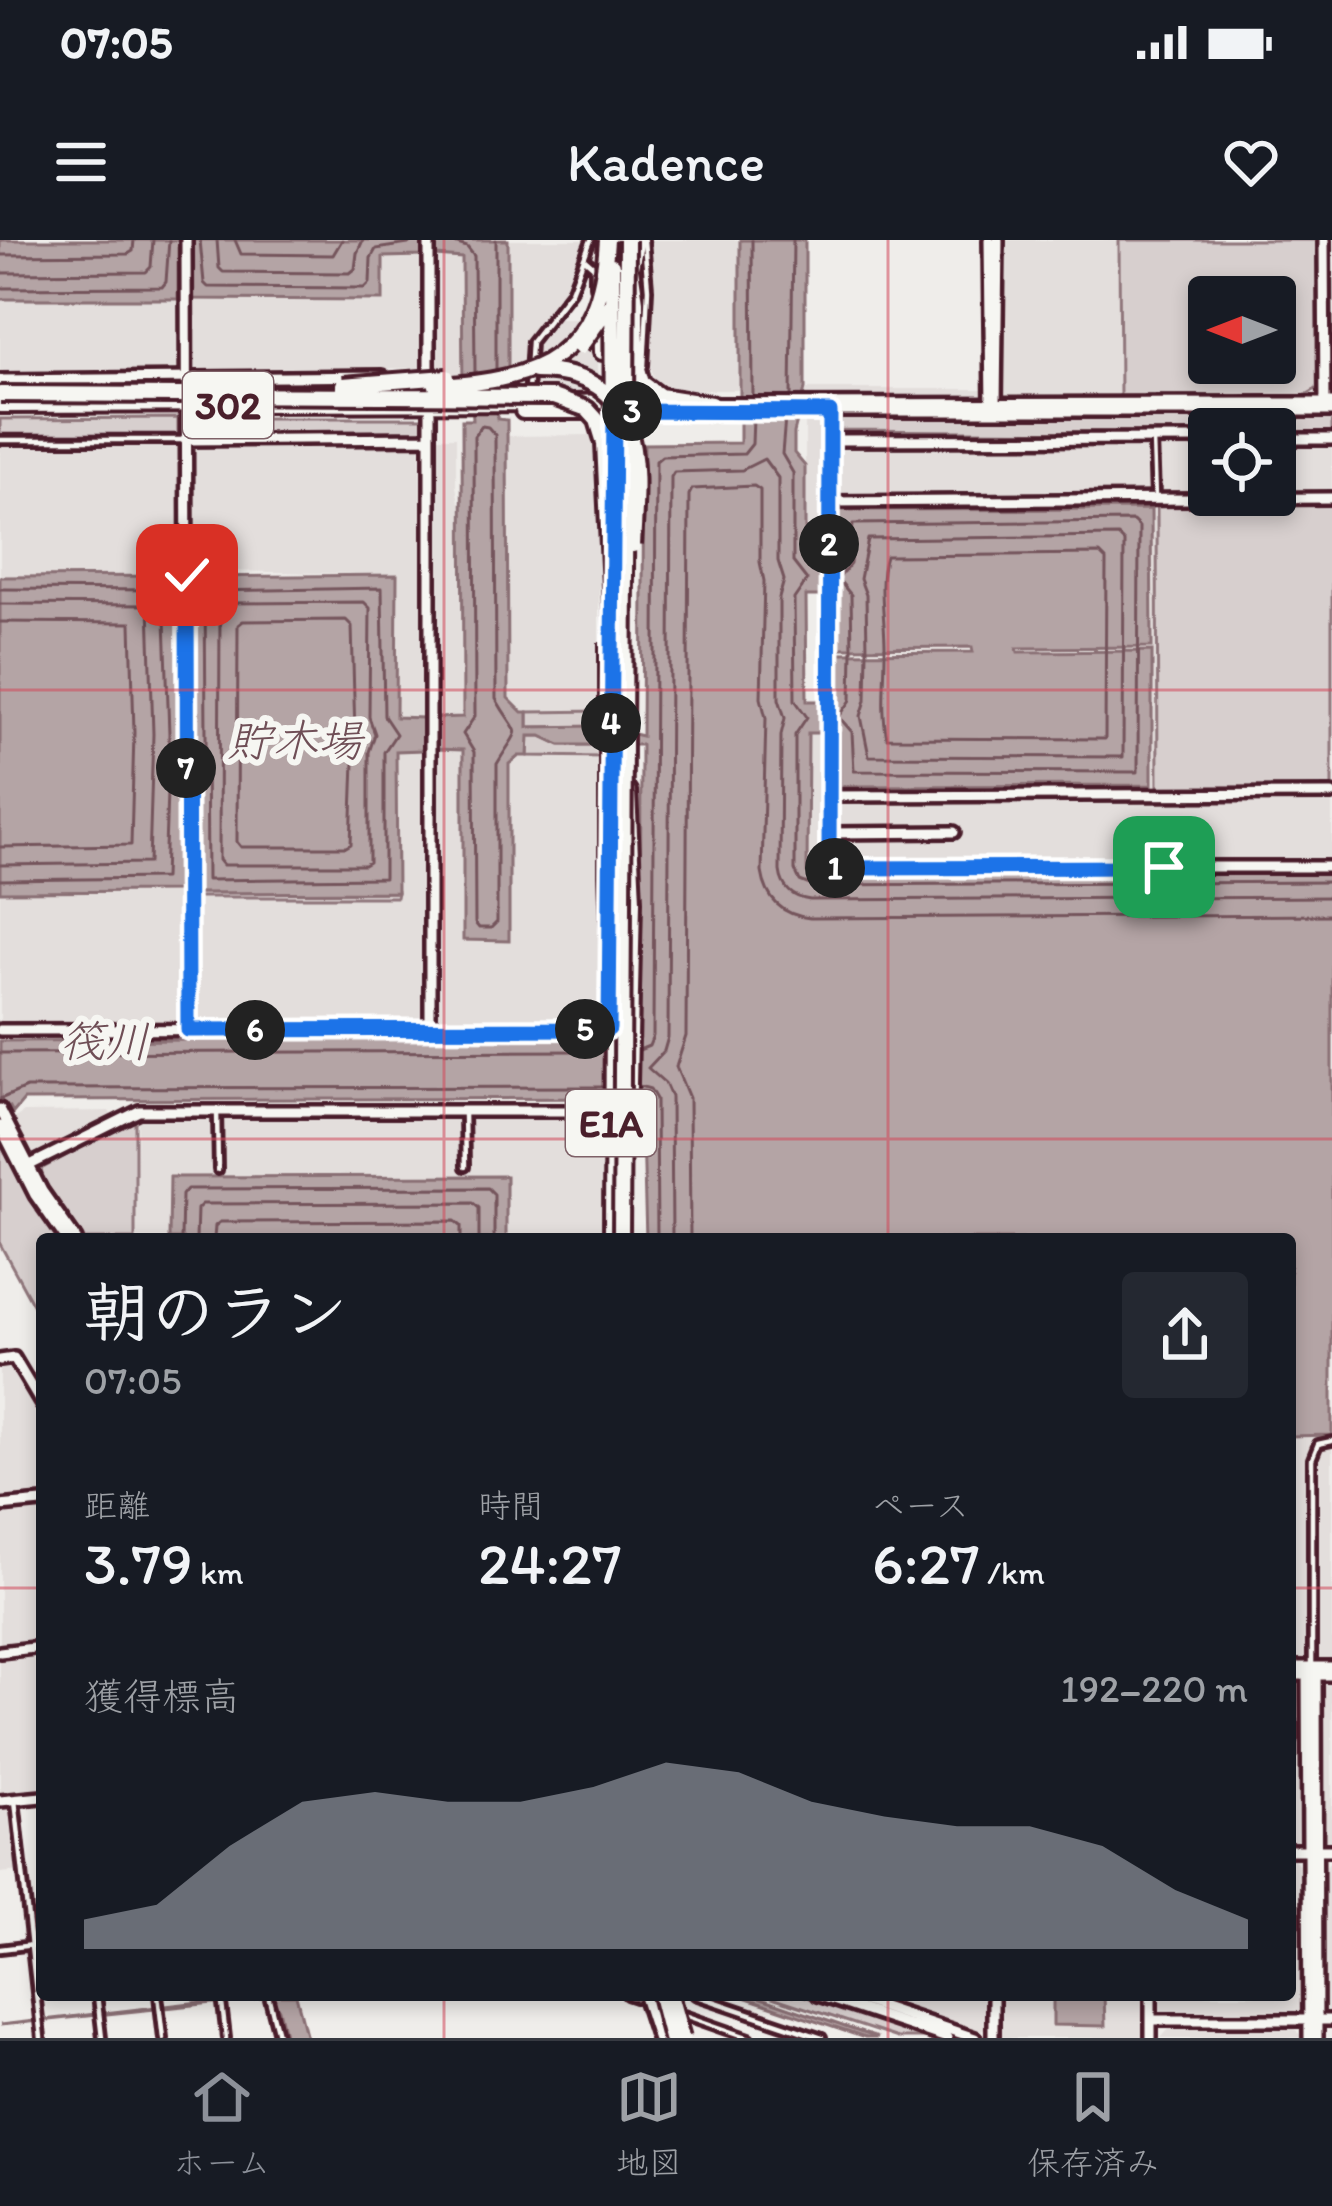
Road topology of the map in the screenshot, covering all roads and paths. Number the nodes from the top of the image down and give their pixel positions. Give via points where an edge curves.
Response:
1 (186, 240) edge
2 (429, 240) edge
3 (591, 240) edge
4 (607, 240) edge
5 (988, 240) edge
6 (998, 240) edge
7 (1324, 240) edge
8 (635, 242) edge
9 (586, 260) junction
10 (632, 264) junction
11 (602, 352) junction
12 (429, 376) junction
13 (185, 380) junction
14 (649, 380) dead end
15 (0, 387) edge
16 (331, 387) junction
17 (431, 403) junction
18 (528, 404) junction
19 (710, 404) junction
20 (993, 406) junction
21 (511, 407) junction
22 (618, 407) junction
23 (1328, 407) edge
24 (0, 408) edge
25 (737, 408) junction
26 (830, 408) junction
27 (185, 409) junction
28 (430, 438) junction
29 (1188, 439) edge
30 (1296, 439) edge
31 (1332, 439) edge
32 (0, 440) edge
33 (185, 440) junction
34 (829, 440) junction
35 (1153, 440) junction
36 (1155, 498) junction
37 (1332, 498) edge
38 (829, 502) junction
39 (611, 580) junction
40 (611, 646) junction
41 (617, 717) junction
42 (620, 756) junction
43 (1332, 794) edge
44 (829, 796) junction
45 (953, 832) dead end
46 (829, 833) junction
47 (1332, 867) edge
48 (609, 1029) junction
49 (0, 1030) edge
50 (188, 1030) junction
51 (430, 1030) junction
52 (0, 1109) edge
53 (218, 1110) junction
54 (464, 1110) junction
55 (615, 1111) junction
56 (3, 1124) edge
57 (26, 1167) junction
58 (465, 1167) dead end
59 (218, 1170) dead end
60 (63, 1233) edge
61 (72, 1233) edge
62 (610, 1233) edge
63 (610, 1233) edge
64 (623, 1233) edge
65 (623, 1233) edge
66 (623, 1233) edge
67 (0, 1360) edge
68 (36, 1395) edge
69 (1332, 1441) edge
70 (36, 1503) edge
71 (0, 1506) edge
72 (36, 1648) edge
73 (0, 1652) edge
74 (1312, 1670) junction
75 (1296, 1671) edge
76 (1332, 1671) edge
77 (36, 1798) edge
78 (15, 1800) junction
79 (0, 1802) edge
80 (1296, 1852) edge
81 (1312, 1852) junction
82 (1332, 1852) edge
83 (31, 1945) junction
84 (36, 1945) edge
85 (0, 1948) edge
86 (36, 1992) edge
87 (37, 2001) edge
88 (98, 2001) edge
89 (159, 2001) edge
90 (221, 2001) edge
91 (269, 2001) edge
92 (642, 2001) edge
93 (659, 2001) edge
94 (672, 2001) edge
95 (713, 2001) edge
96 (836, 2001) edge
97 (865, 2001) edge
98 (993, 2001) edge
99 (684, 2015) dead end
100 (1313, 2022) junction
101 (1332, 2022) edge
102 (1151, 2028) edge
103 (41, 2038) edge
104 (102, 2038) edge
105 (163, 2038) edge
106 (226, 2038) edge
107 (279, 2038) edge
108 (658, 2038) edge
109 (669, 2038) edge
110 (682, 2038) edge
111 (750, 2038) edge
112 (822, 2038) edge
113 (947, 2038) edge
114 (975, 2038) edge
115 (993, 2038) edge
116 (1313, 2038) edge

1 - 13 street
2 - 12 street
3 - 9 street
4 - 11 highway
4 - 16 highway, bridge via 592,314 547,364 495,381
4 - 40 highway, bridge
5 - 20 street
6 - 20 street
7 - 23 street
8 - 10 highway
8 - 14 street via 647,289
8 - 17 highway, bridge via 605,314 563,362 515,385
8 - 42 highway, E1A, bridge
9 - 11 street
9 - 18 street via 531,342
10 - 19 highway via 642,383 659,396
10 - 22 highway
11 - 22 street
12 - 13 street
12 - 17 street
13 - 15 street
13 - 27 street
15 - 16 highway, bridge
15 - 17 highway, bridge
16 - 42 highway, bridge via 552,371 586,381 616,406 632,434 637,469
17 - 21 highway, 302
17 - 27 highway, 302
17 - 28 street
17 - 40 highway, bridge via 553,397 592,414 604,442
18 - 21 highway, 302
18 - 22 highway, 302
19 - 22 street
19 - 25 street
20 - 23 street
20 - 26 street
21 - 22 highway, 302
22 - 25 street
22 - 39 main road
22 - 41 main road
24 - 27 highway, 302
25 - 26 street
26 - 34 street
27 - 33 street
28 - 33 street
28 - 51 street
29 - 35 street
30 - 31 street
32 - 33 street
33 - 50 street
34 - 35 street
34 - 38 street
35 - 36 street
36 - 37 street
36 - 38 street
38 - 44 street
39 - 40 highway
39 - 41 main road
40 - 62 highway, E1A, bridge
41 - 42 main road, bridge
42 - 48 main road
42 - 55 main road, bridge via 624,1028
42 - 64 highway, bridge via 631,810
42 - 65 highway, E1A, bridge
43 - 44 street
44 - 46 street
45 - 46 street
46 - 47 street via 829,868
48 - 51 street
48 - 55 main road
49 - 50 street
50 - 51 street
52 - 56 street
53 - 54 street
53 - 57 street via 130,1113
53 - 59 street
54 - 55 street
54 - 58 street
55 - 63 main road
55 - 66 main road
56 - 57 street
57 - 60 street
57 - 61 street
67 - 68 street via 14,1358
69 - 74 street via 1318,1444 1312,1459
70 - 71 street
72 - 73 street
74 - 75 street
74 - 76 street
74 - 81 street
77 - 78 street
78 - 79 street
78 - 83 street
80 - 81 street
81 - 82 street
81 - 100 street
83 - 84 street
83 - 85 street
83 - 86 street
87 - 103 street
88 - 104 street
89 - 105 street
90 - 106 street
91 - 107 street
92 - 108 main road
93 - 109 highway, bridge
94 - 110 highway, bridge
95 - 112 street
96 - 113 street
97 - 114 street
98 - 115 street
99 - 111 street
100 - 101 street
100 - 102 street
100 - 116 street

